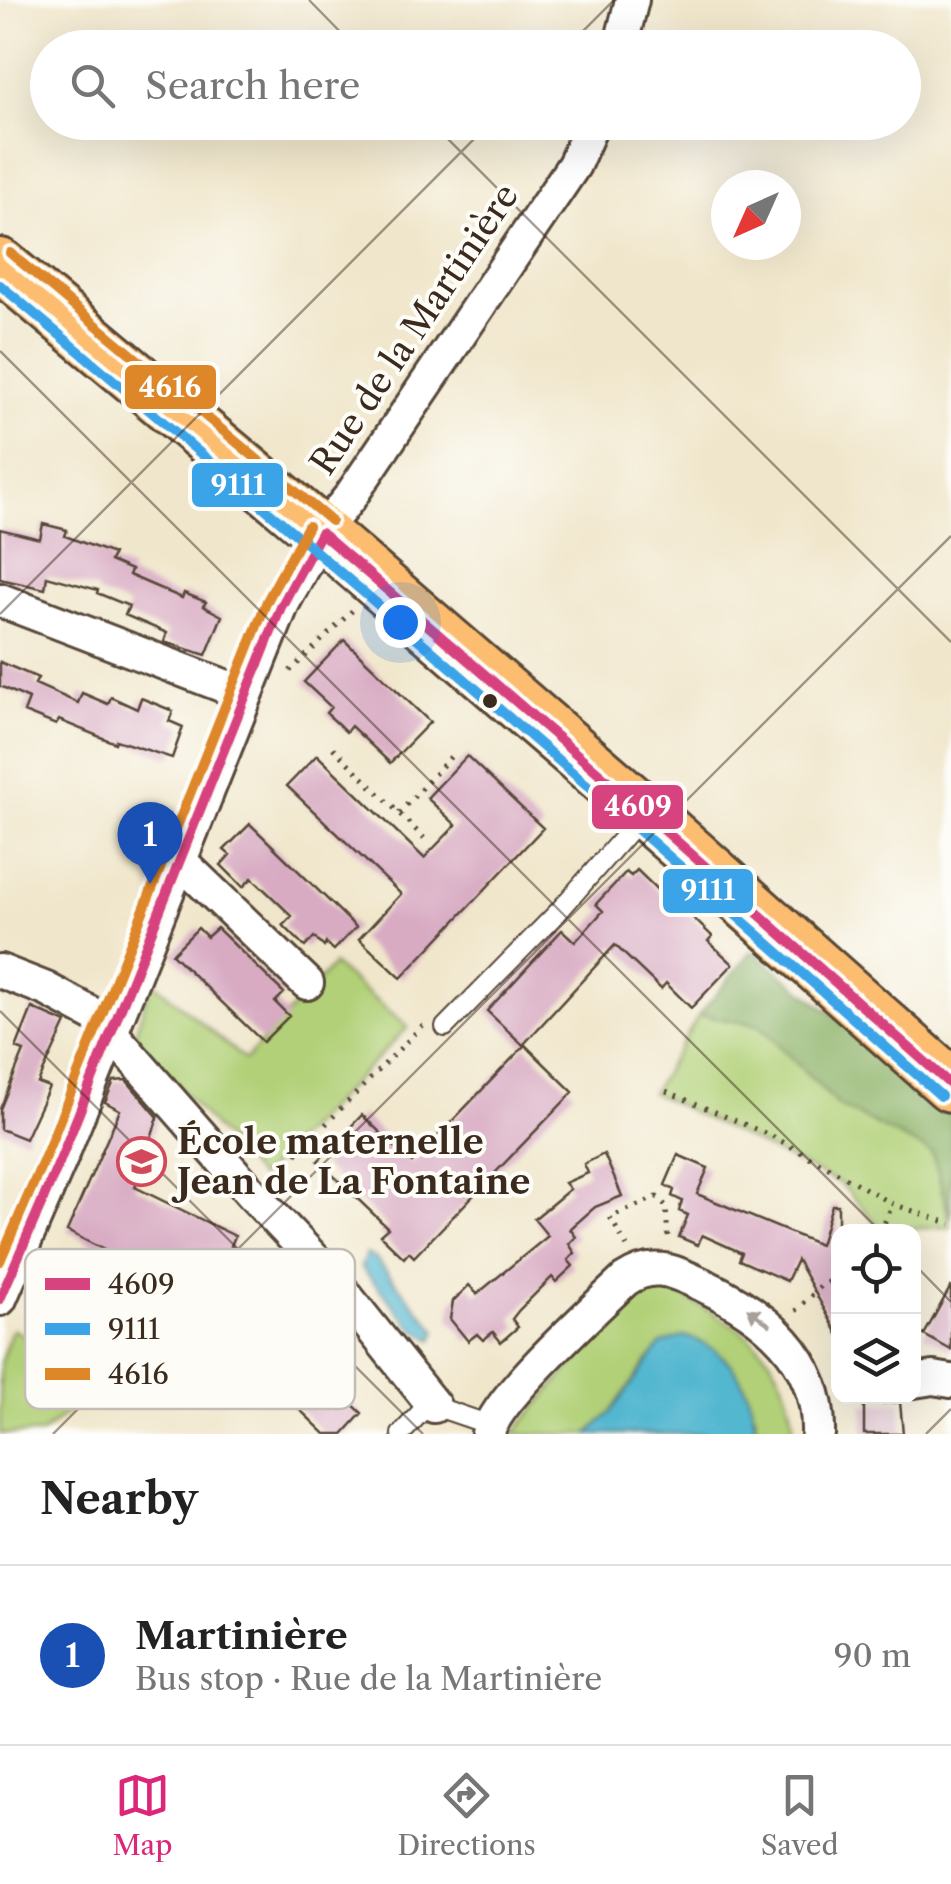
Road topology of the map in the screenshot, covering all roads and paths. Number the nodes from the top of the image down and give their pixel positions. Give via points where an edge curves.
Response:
1 (632, 0) edge
2 (624, 30) edge
3 (584, 140) edge
4 (0, 265) edge
5 (321, 533) junction
6 (0, 600) edge
7 (359, 604) dead end
8 (285, 676) dead end
9 (245, 694) junction
10 (334, 748) dead end
11 (455, 752) dead end
12 (399, 813) junction
13 (645, 813) junction
14 (424, 838) dead end
15 (179, 860) junction
16 (0, 971) edge
17 (307, 983) dead end
18 (444, 1027) joint
19 (110, 1032) junction
20 (951, 1085) edge
21 (666, 1091) dead end
22 (254, 1196) junction
23 (894, 1204) junction
24 (884, 1224) edge
25 (951, 1224) edge
26 (304, 1249) edge
27 (650, 1271) junction
28 (831, 1280) edge
29 (0, 1299) edge
30 (355, 1307) edge
31 (773, 1328) junction
32 (921, 1381) edge
33 (951, 1381) edge
34 (826, 1394) edge
35 (434, 1406) junction
36 (489, 1430) edge
37 (402, 1434) edge
38 (818, 1434) edge

1 - 2 street
3 - 5 street, Rue de la Martinière via 563,181
4 - 5 main road
5 - 9 street, Rue de la Martinière
5 - 13 main road
6 - 9 street
7 - 8 path
9 - 15 street, Rue de la Martinière
10 - 12 path
11 - 12 path
12 - 14 path
13 - 18 lane via 560,911
13 - 20 main road
15 - 17 street
15 - 19 street, Rue de la Martinière
16 - 19 street via 75,1003
18 - 22 path via 424,1024
19 - 22 street
19 - 29 street, Rue de la Martinière
21 - 23 path via 774,1137
22 - 26 street
23 - 24 path
23 - 25 path
27 - 27 path via 666,1206 658,1197 610,1217 632,1256
31 -> 27 street via 736,1301
27 - 36 street via 510,1397
28 - 31 path
30 - 35 street
31 - 34 street
32 - 33 street
34 - 38 street
35 - 36 lane
35 - 37 lane

